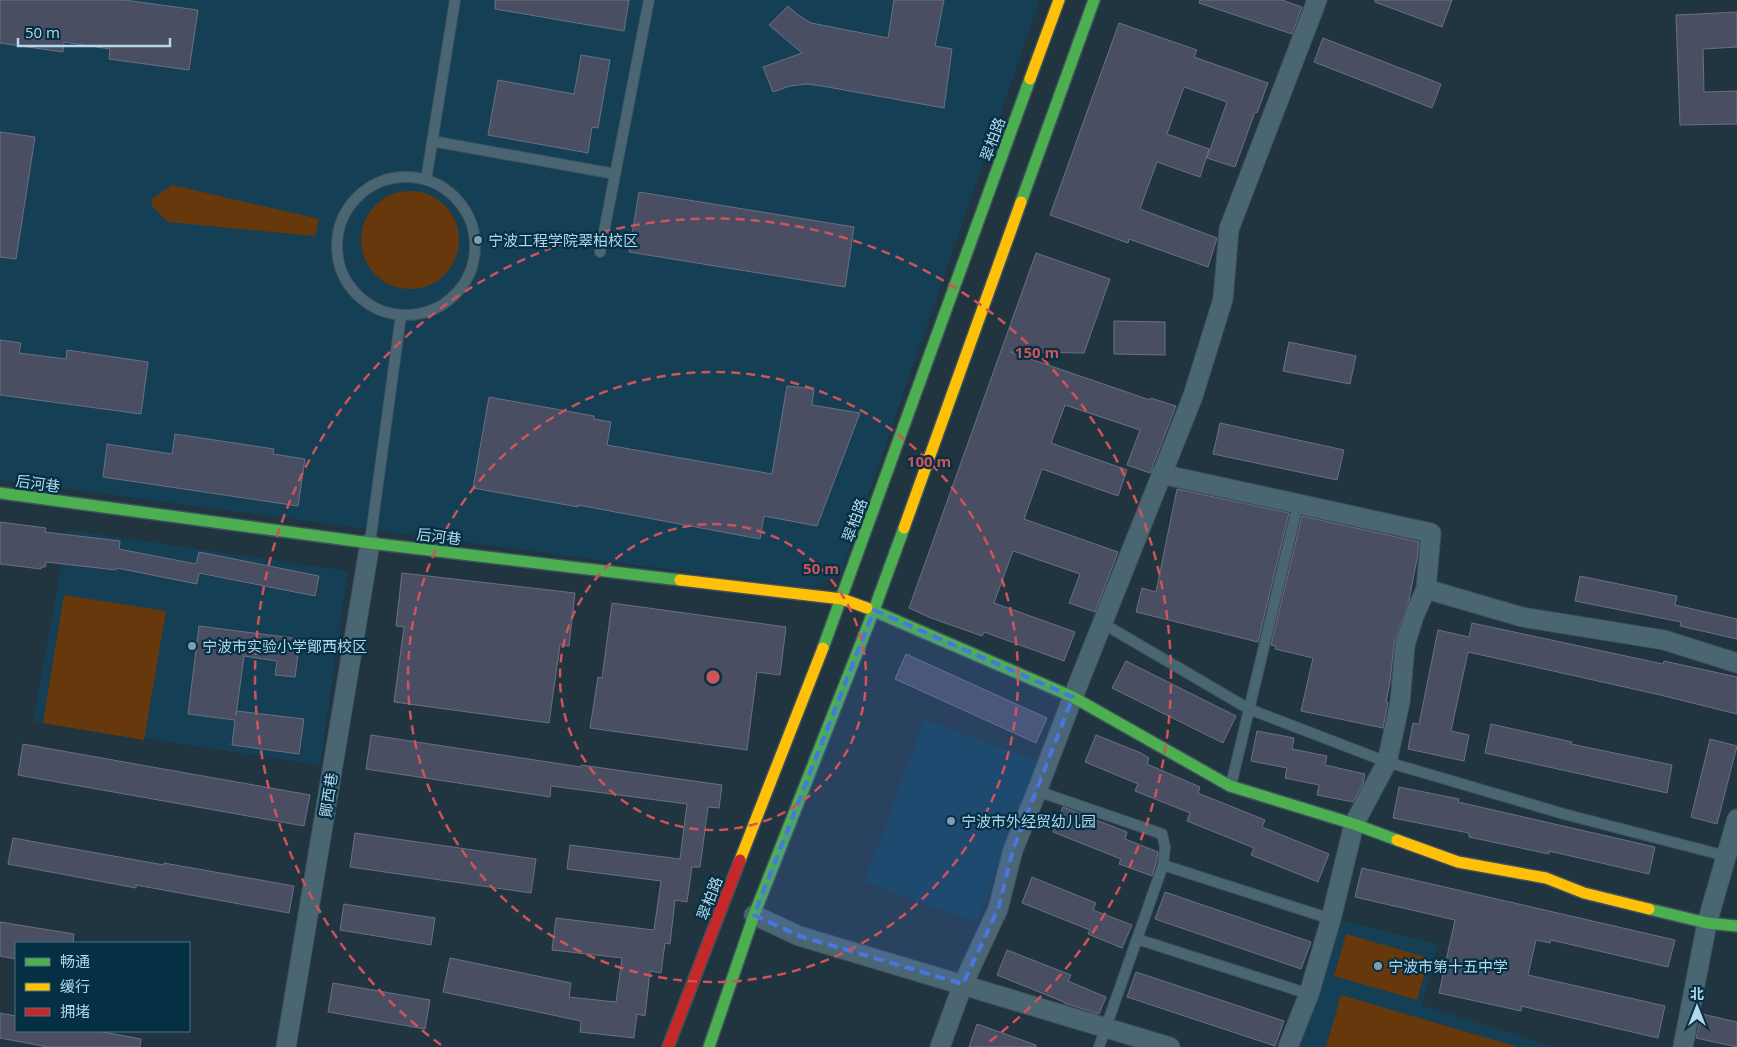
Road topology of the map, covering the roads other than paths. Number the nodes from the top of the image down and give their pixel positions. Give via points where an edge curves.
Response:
1 (455, 0) edge
2 (649, 0) edge
3 (1059, 0) edge
4 (1094, 0) edge
5 (1317, 0) edge
6 (432, 141) junction
7 (615, 174) junction
8 (426, 180) junction
9 (600, 252) dead end
10 (401, 315) junction
11 (1161, 474) junction
12 (0, 493) edge
13 (1298, 504) junction
14 (370, 543) junction
15 (1426, 589) junction
16 (842, 599) junction
17 (874, 610) junction
18 (1102, 623) junction
19 (1737, 663) edge
20 (1073, 697) junction
21 (1249, 709) junction
22 (1387, 762) junction
23 (1230, 786) junction
24 (1037, 791) junction
25 (1737, 819) edge
26 (1354, 824) junction
27 (1726, 856) junction
28 (1163, 865) junction
29 (754, 915) junction
30 (1332, 919) junction
31 (1707, 923) junction
32 (1737, 926) edge
33 (1136, 939) junction
34 (963, 984) junction
35 (1309, 994) junction
36 (1106, 1027) junction
37 (286, 1047) edge
38 (668, 1047) edge
39 (709, 1047) edge
40 (940, 1047) edge
41 (1099, 1047) edge
42 (1170, 1047) edge
43 (1288, 1047) edge
44 (1683, 1047) edge

1 - 6 lane
2 - 7 lane
3 - 16 main road, 翠柏路
4 - 17 main road
5 - 11 street via 1229,229 1223,299 1193,396
6 - 7 lane
6 - 8 lane
7 - 9 lane
8 - 10 lane via 446,189 465,209 475,236 476,250 468,278 449,300 422,313
8 - 10 lane via 391,179 365,190 346,211 337,238 339,267 354,292 378,310
10 - 14 lane
11 - 13 street
11 - 18 street
12 - 14 main road, 后河巷
13 - 15 street via 1431,533
13 - 21 lane
14 - 16 main road, 后河巷
14 - 37 street, 鄮西巷
15 - 19 street via 1522,616 1664,640
15 - 22 street via 1405,645 1400,702
16 - 17 main road, 后河巷
16 - 38 main road, 翠柏路
17 - 20 main road, 后河巷
17 - 29 main road
18 - 20 street
18 - 21 lane
20 - 23 main road, 后河巷
20 - 24 street
21 - 22 lane
21 - 23 lane
22 - 26 street
22 - 27 lane via 1564,814
23 - 26 main road, 后河巷
24 - 28 lane via 1162,834 1165,847
24 - 34 street via 1013,850 998,909
25 - 27 street
26 - 30 street
26 - 31 main road, 后河巷 via 1458,862 1546,878 1584,893
27 - 31 street
28 - 30 lane
28 - 33 lane
29 - 34 street via 799,936
29 - 39 main road
30 - 35 street
31 - 32 main road, 后河巷
31 - 44 street
33 - 35 lane
33 - 36 lane
34 - 36 street
34 - 40 street
35 - 43 street
36 - 41 lane
36 - 42 street

